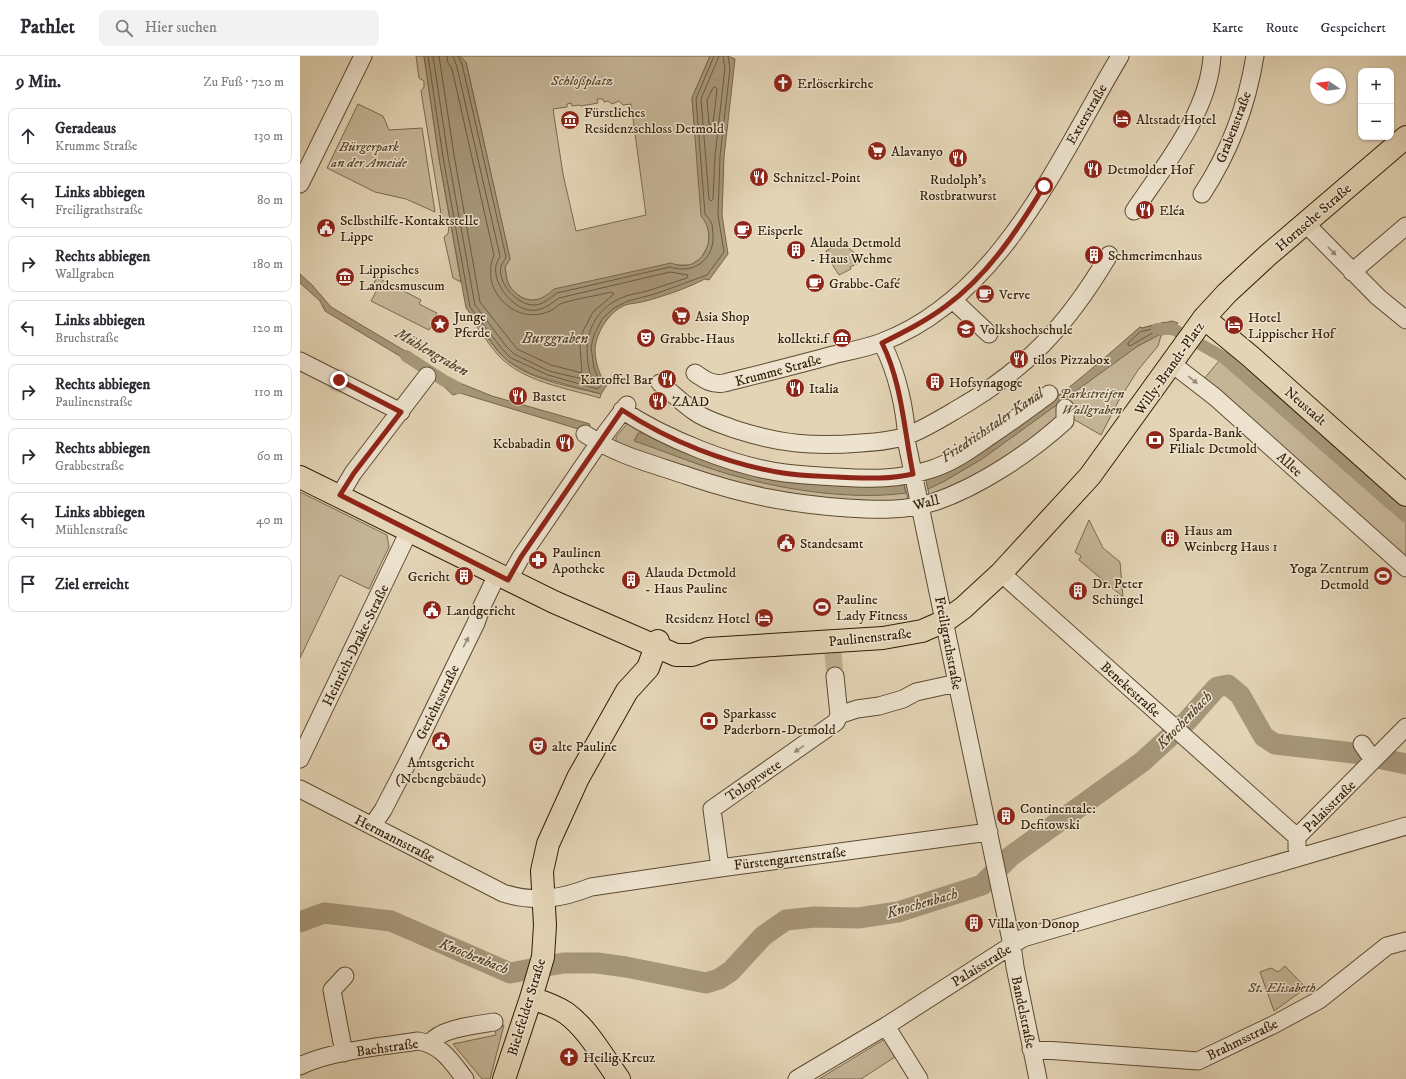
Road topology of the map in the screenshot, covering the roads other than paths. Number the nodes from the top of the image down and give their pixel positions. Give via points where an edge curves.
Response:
1 (363, 56) edge
2 (1120, 56) edge
3 (1212, 56) edge
4 (1255, 56) edge
5 (1406, 137) edge
6 (307, 153) edge
7 (1052, 173) joint
8 (300, 184) edge
9 (1202, 194) dead end
10 (1134, 212) dead end
11 (1305, 223) junction
12 (1406, 226) edge
13 (1109, 255) dead end
14 (1352, 272) junction
15 (1222, 298) joint
16 (953, 300) junction
17 (1406, 320) edge
18 (1195, 331) junction
19 (989, 334) dead end
20 (882, 343) junction
21 (300, 361) edge
22 (1171, 362) junction
23 (695, 373) dead end
24 (426, 376) dead end
25 (660, 383) dead end
26 (1049, 394) dead end
27 (1068, 406) dead end
28 (401, 412) junction
29 (906, 436) junction
30 (596, 437) junction
31 (300, 476) edge
32 (1090, 476) joint
33 (916, 489) junction
34 (340, 495) junction
35 (1406, 495) edge
36 (410, 531) junction
37 (1406, 568) edge
38 (1001, 573) junction
39 (502, 577) junction
40 (945, 621) junction
41 (653, 643) junction
42 (836, 676) tunnel mouth
43 (957, 683) junction
44 (835, 721) junction
45 (1406, 727) edge
46 (1362, 744) dead end
47 (300, 759) edge
48 (1373, 761) junction
49 (300, 789) edge
50 (372, 826) junction
51 (1406, 826) edge
52 (989, 832) junction
53 (1297, 837) junction
54 (1298, 857) junction
55 (720, 868) junction
56 (542, 893) junction
57 (1406, 942) edge
58 (1012, 945) junction
59 (345, 976) dead end
60 (532, 998) junction
61 (494, 1022) dead end
62 (886, 1026) junction
63 (430, 1043) junction
64 (1031, 1048) junction
65 (344, 1053) junction
66 (300, 1066) edge
67 (465, 1079) edge
68 (504, 1079) edge
69 (619, 1079) edge
70 (797, 1079) edge
71 (919, 1079) edge
72 (1038, 1079) edge

1 - 6 street
2 - 7 street, Exterstraße
3 - 10 street via 1206,90 1190,126
4 - 9 street, Grabenstraße via 1245,103 1215,172
5 - 11 main road, Hornsche Straße
6 - 8 street
7 - 16 street, Krumme Straße via 1018,229 990,265
11 -> 14 street
11 - 15 main road, Hornsche Straße
12 - 14 street
13 - 29 street via 1064,321 1015,370 981,396
14 - 17 street
15 - 18 main road, Willy-Brandt-Platz
16 - 19 street
16 - 20 street, Krumme Straße via 916,325
18 - 22 main road, Willy-Brandt-Platz
18 - 35 main road, Neustadt via 1250,356
20 - 23 street, Krumme Straße via 724,384 708,382
20 - 29 street, Freiligrathstraße via 891,360
21 - 28 street
22 - 32 main road, Willy-Brandt-Platz via 1130,424
22 -> 37 street, Allee via 1215,397
24 - 28 street
25 - 29 street via 695,413 749,434 786,443 825,446 888,441
26 - 33 street via 961,456 933,469
27 - 33 street, Wall via 1065,421 999,471 962,491 933,502
28 - 34 street
29 - 33 street, Freiligrathstraße
30 - 33 street, Wall via 702,480 808,504 877,510 896,509
30 - 33 street, Gerichtsstraße via 625,407 655,430 758,468 784,473 879,479
30 - 39 street, Gerichtsstraße via 521,557
31 - 34 main road, Paulinenstraße
32 - 38 main road, Paulinenstraße
33 - 40 street, Freiligrathstraße
34 - 36 main road, Paulinenstraße
36 - 39 main road, Paulinenstraße
36 - 47 street, Heinrich-Drake-Straße
38 - 40 main road, Paulinenstraße
38 - 53 street, Benekestraße
39 - 41 main road, Paulinenstraße via 585,617
50 -> 39 street, Gerichtsstraße via 412,754 482,606
40 - 41 main road, Paulinenstraße via 922,631 833,648 708,649 692,655 676,655
40 - 43 street, Freiligrathstraße
41 - 56 main road, Bielefelder Straße via 645,672 627,691 560,815 544,857
42 - 44 street
43 - 44 street, Toloptwete via 916,692
43 - 52 street, Freiligrathstraße
44 -> 55 street, Toloptwete via 712,809
45 - 48 street, Palaisstraße
46 - 48 street
48 - 53 street, Palaisstraße
49 - 50 street, Hermannstraße
50 - 56 street, Hermannstraße via 512,896 526,900
51 - 54 street, Palaisstraße
52 - 55 street, Fürstengartenstraße
52 - 58 street, Freiligrathstraße
53 - 54 street, Palaisstraße
54 - 58 street, Palaisstraße via 1023,938
55 - 56 street, Fürstengartenstraße via 591,887 572,895
56 - 60 main road, Bielefelder Straße via 545,925 541,965
57 - 64 street, Brahmsstraße via 1387,946 1319,1000 1198,1061
58 - 62 street, Palaisstraße
58 - 64 street, Bandelstraße
59 - 65 street, Bachstraße via 332,990
60 - 68 main road, Bielefelder Straße
60 - 69 main road via 559,1009 573,1019
61 - 63 street via 446,1032 433,1038
62 - 70 street, Palaisstraße
62 - 71 street
63 - 65 street, Bachstraße via 418,1041
63 - 67 street via 442,1051
64 - 72 street, Bandelstraße
65 - 66 street, Bachstraße

